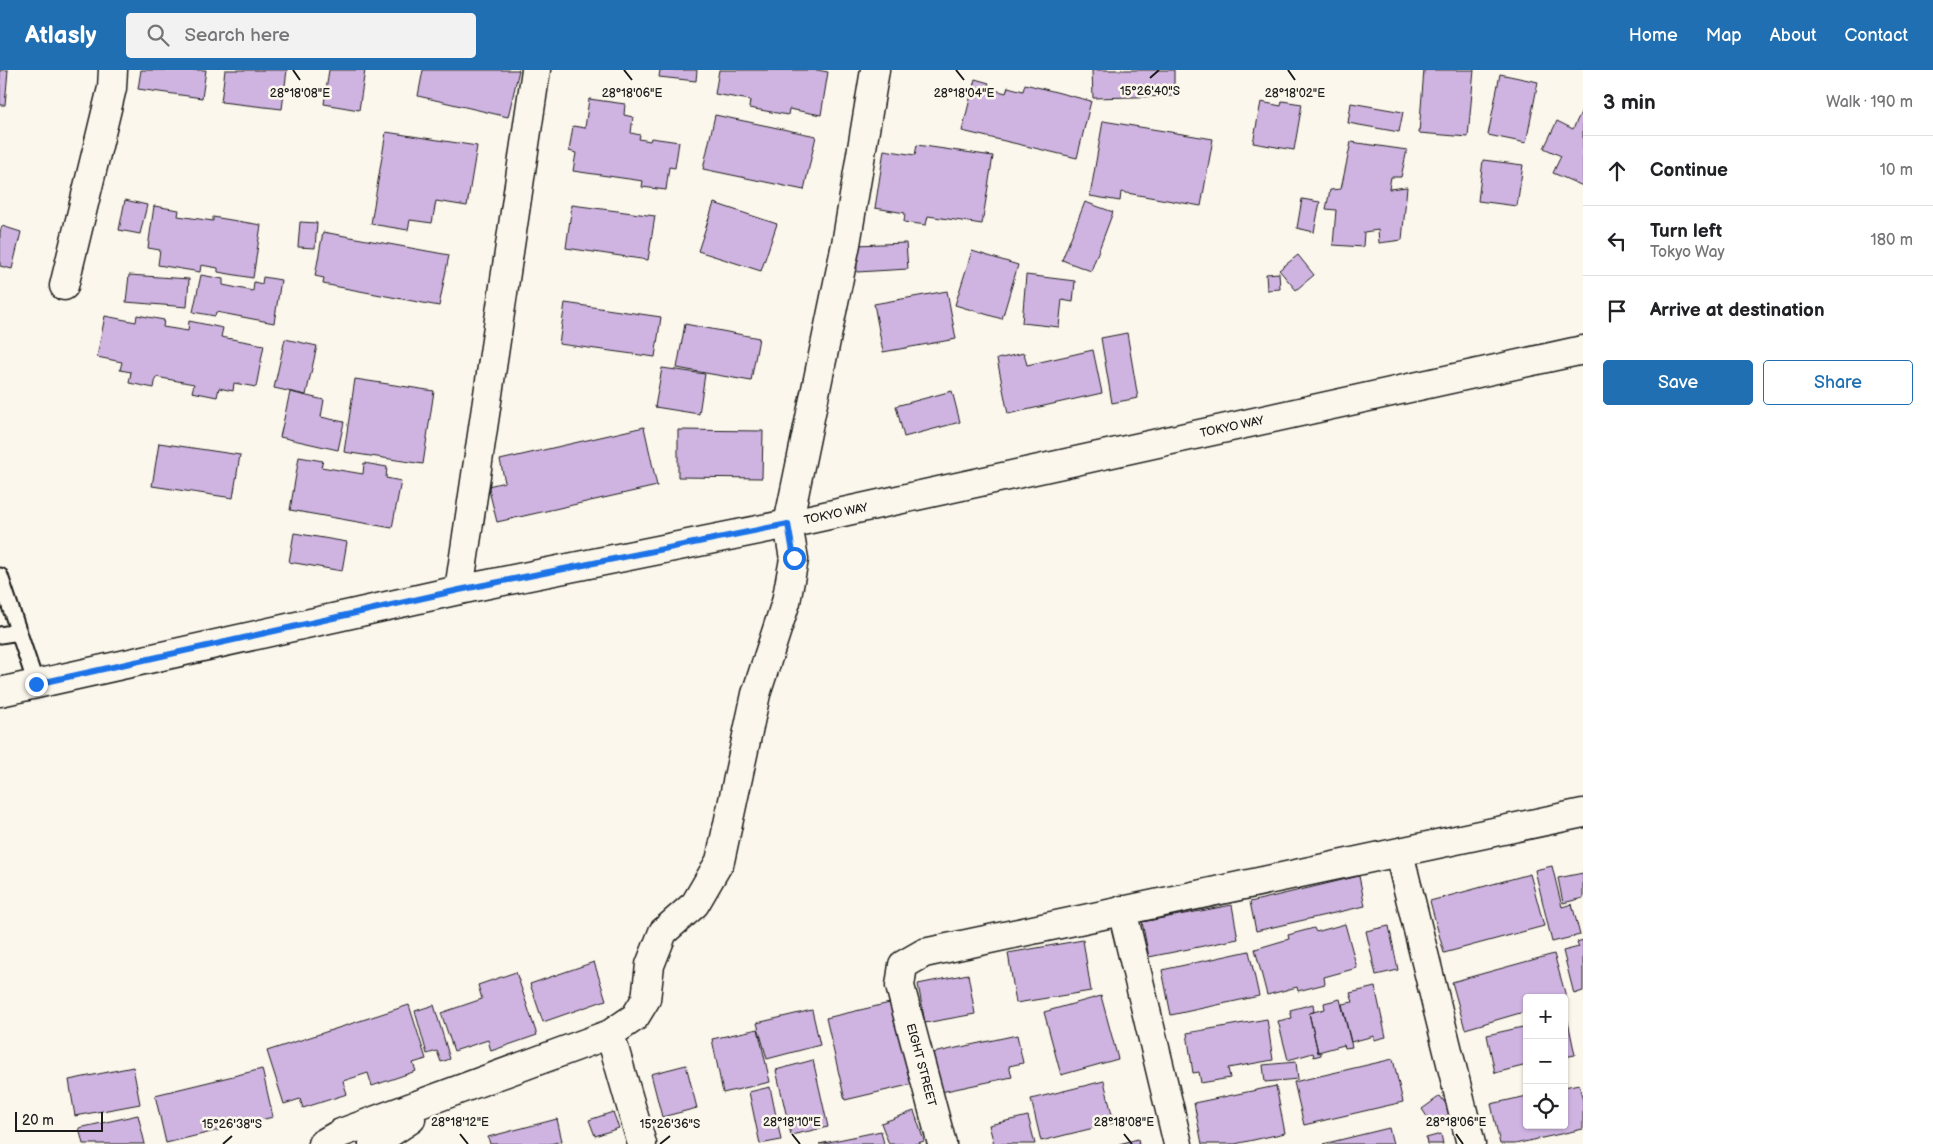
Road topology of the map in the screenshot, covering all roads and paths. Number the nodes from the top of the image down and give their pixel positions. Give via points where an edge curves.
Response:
1 (113, 70) edge
2 (536, 70) edge
3 (875, 70) edge
4 (64, 286) dead end
5 (1583, 350) edge
6 (788, 524) junction
7 (0, 576) edge
8 (459, 590) junction
9 (19, 632) junction
10 (0, 635) edge
11 (36, 684) junction
12 (0, 692) edge
13 (1583, 813) edge
14 (1400, 853) junction
15 (1122, 910) junction
16 (610, 1034) junction
17 (454, 1091) junction
18 (322, 1144) edge
19 (373, 1144) edge
20 (642, 1144) edge
21 (942, 1144) edge
22 (1178, 1144) edge
23 (1471, 1144) edge

1 - 4 street via 112,88
2 - 8 street
3 - 6 street via 846,244
5 - 6 street, TOKYO WAY
6 - 8 street, TOKYO WAY
6 - 16 street via 794,558 786,602 756,694 720,861 695,904 663,932 650,965 646,999 635,1017
7 - 9 lane
8 - 11 street, TOKYO WAY
9 - 10 lane
9 - 11 lane
11 - 12 street, TOKYO WAY
13 - 14 street
14 - 15 street
14 - 23 street
15 - 21 street, EIGHT STREET via 924,953 903,965 900,986
15 - 22 street
16 - 17 street
16 - 20 street
17 - 18 street via 341,1133
17 - 19 street

